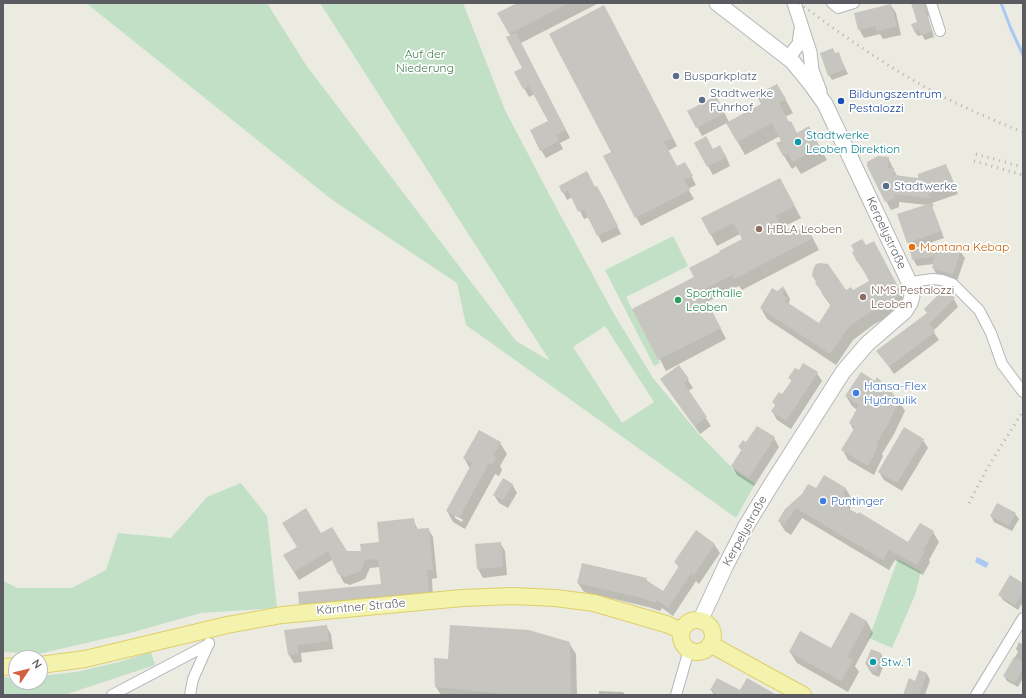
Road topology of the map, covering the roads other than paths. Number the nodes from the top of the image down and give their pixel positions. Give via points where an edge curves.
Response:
1 (717, 3) edge
2 (794, 3) edge
3 (832, 3) edge
4 (854, 3) edge
5 (931, 3) edge
6 (801, 29) junction
7 (940, 31) dead end
8 (810, 52) junction
9 (792, 61) junction
10 (825, 104) junction
11 (910, 284) junction
12 (1023, 392) edge
13 (1023, 618) edge
14 (700, 621) junction
15 (215, 628) junction
16 (682, 631) junction
17 (209, 644) junction
18 (710, 644) junction
19 (689, 650) junction
20 (48, 664) edge
21 (112, 695) edge
22 (190, 695) edge
23 (676, 695) edge
24 (803, 695) edge
25 (976, 695) edge

1 - 9 main road, Kerpelystraße
2 - 6 street
3 - 4 street via 838,8
5 - 7 street
6 - 8 street
6 - 9 street via 799,44
8 - 9 street via 801,61
8 - 10 street via 812,70
9 - 10 main road, Kerpelystraße
10 - 11 main road, Kerpelystraße
11 - 12 street via 918,280 933,279 953,284 979,310 991,333 1002,364
11 - 14 main road, Kerpelystraße via 912,296 905,311 867,344 846,367 799,439 746,526
13 - 25 street
14 - 16 main road via 692,621
14 - 18 main road via 710,628
15 - 16 main road, Kärntner Straße via 282,615 512,596 594,603
15 - 17 street
15 - 20 main road, Kärntner Straße via 85,659
16 - 19 main road via 682,642
17 - 21 street
17 - 22 street
18 - 19 main road via 701,651
18 - 24 main road
19 - 23 street

